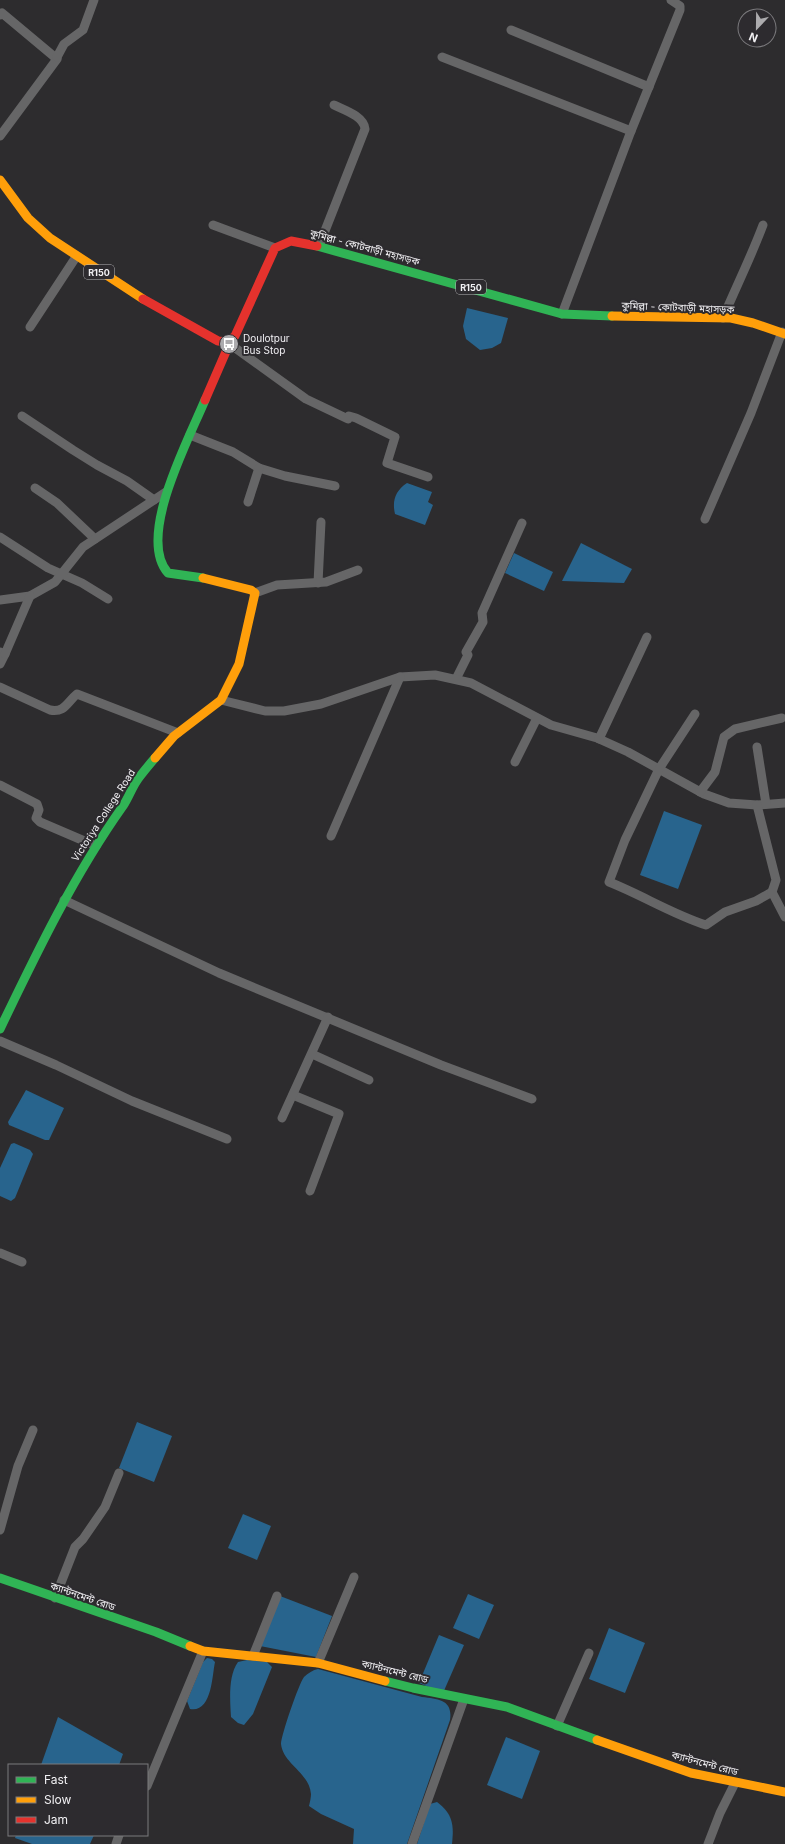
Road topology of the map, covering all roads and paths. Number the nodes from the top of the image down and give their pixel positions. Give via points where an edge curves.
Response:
1 (94, 0) edge
2 (671, 0) edge
3 (0, 15) edge
4 (511, 30) dead end
5 (442, 56) dead end
6 (56, 57) junction
7 (649, 86) junction
8 (334, 105) dead end
9 (631, 132) junction
10 (0, 136) edge
11 (0, 180) edge
12 (213, 225) dead end
13 (763, 225) dead end
14 (319, 246) junction
15 (275, 248) junction
16 (76, 257) junction
17 (562, 314) junction
18 (723, 318) junction
19 (30, 327) dead end
20 (784, 333) edge
21 (227, 342) junction
22 (22, 416) dead end
23 (190, 435) junction
24 (259, 468) junction
25 (428, 477) dead end
26 (335, 486) dead end
27 (35, 488) dead end
28 (166, 492) junction
29 (154, 500) junction
30 (248, 502) dead end
31 (705, 519) dead end
32 (320, 522) dead end
33 (522, 523) dead end
34 (0, 537) edge
35 (95, 539) junction
36 (358, 570) dead end
37 (62, 574) junction
38 (318, 583) junction
39 (255, 593) junction
40 (30, 596) junction
41 (108, 598) dead end
42 (0, 600) edge
43 (647, 637) dead end
44 (2, 653) edge
45 (0, 664) edge
46 (400, 677) junction
47 (456, 679) junction
48 (0, 687) edge
49 (221, 700) junction
50 (695, 714) dead end
51 (537, 718) junction
52 (782, 718) dead end
53 (178, 732) junction
54 (599, 739) junction
55 (757, 747) dead end
56 (515, 762) dead end
57 (659, 769) junction
58 (0, 785) edge
59 (700, 792) junction
60 (785, 803) edge
61 (761, 805) junction
62 (331, 836) dead end
63 (96, 846) junction
64 (772, 892) junction
65 (64, 900) junction
66 (785, 917) edge
67 (328, 1017) junction
68 (0, 1029) edge
69 (0, 1041) edge
70 (312, 1054) junction
71 (369, 1080) dead end
72 (293, 1095) junction
73 (532, 1099) dead end
74 (282, 1118) dead end
75 (227, 1139) dead end
76 (310, 1191) dead end
77 (0, 1253) edge
78 (22, 1262) dead end
79 (32, 1430) dead end
80 (119, 1473) dead end
81 (0, 1530) edge
82 (354, 1577) dead end
83 (0, 1578) edge
84 (277, 1596) dead end
85 (55, 1598) junction
86 (203, 1651) junction
87 (589, 1653) dead end
88 (254, 1656) junction
89 (318, 1663) junction
90 (464, 1699) junction
91 (557, 1726) junction
92 (735, 1782) junction
93 (148, 1784) edge
94 (785, 1792) edge
95 (412, 1844) edge
96 (708, 1844) edge

1 - 6 street via 83,30 64,44
2 - 7 street via 680,6 680,10
3 - 6 street via 2,13
4 - 7 street
5 - 9 street
6 - 10 street via 54,65
7 - 9 street
8 - 14 street via 361,120 365,129
9 - 17 street
11 - 16 main road, R150 via 28,218
12 - 15 street
13 - 18 street
14 - 15 main road, কুমিল্লা - কোটবাড়ী মহাসড়ক / R150 via 293,241 284,242
14 - 17 main road, কুমিল্লা - কোটবাড়ী মহাসড়ক / R150
15 - 21 main road via 235,336
16 - 19 street
16 - 21 main road, R150 via 185,324 218,341
17 - 18 main road, কুমিল্লা - কোটবাড়ী মহাসড়ক / R150
18 - 20 main road, কুমিল্লা - কোটবাড়ী মহাসড়ক / R150 via 753,323
20 - 31 street
21 - 23 main road via 228,347
21 - 25 street via 306,399 348,419 349,416 356,418 395,437 387,463
22 - 29 street via 97,465 127,480
23 - 24 street via 234,452
23 - 28 main road
24 - 26 street
24 - 30 street
27 - 35 street via 57,503
28 - 29 street
28 - 39 main road via 157,541 164,570 174,575 211,579
29 - 35 street
32 - 38 street
33 - 47 street via 482,613 483,622 466,652 468,655
34 - 37 street via 48,568
35 - 37 street via 83,547
36 - 38 street
37 - 40 street via 55,582
37 - 41 street
38 - 39 street via 277,585
39 - 49 main road, Victoriya College Road via 239,664
40 - 42 street
40 - 44 street
43 - 54 street
44 - 45 street
46 - 47 street via 435,675
46 - 49 street via 320,704 284,711 265,711
46 - 62 street
47 - 51 street via 471,683
48 - 53 street via 57,711 65,707 77,694
49 - 53 main road, Victoriya College Road
50 - 57 street
51 - 54 street via 551,725
51 - 56 street
52 - 59 street via 735,729 724,737 715,772
53 - 63 main road, Victoriya College Road via 137,780
54 - 57 street
55 - 61 street
57 - 59 street
57 - 64 street via 625,840 609,882 662,908 706,925 725,912 756,901
58 - 63 street via 37,804 39,810 36,818 40,822
59 - 61 street via 729,804
60 - 61 street
61 - 64 street via 776,880
63 - 65 main road, Victoriya College Road
64 - 66 street
65 - 67 street via 219,973
65 - 68 main road, Victoriya College Road
67 - 70 street
67 - 73 street via 441,1065
69 - 75 street via 132,1101
70 - 71 street
70 - 72 street
72 - 74 street
72 - 76 street via 339,1114
77 - 78 street
79 - 81 street via 18,1466
80 - 85 street via 105,1507 75,1547
82 - 89 street
83 - 85 main road, ক্যান্টনমেন্ট রোড
84 - 88 street
85 - 86 main road, ক্যান্টনমেন্ট রোড via 156,1632
86 - 88 main road, ক্যান্টনমেন্ট রোড
86 - 93 street
87 - 91 street
88 - 89 main road, ক্যান্টনমেন্ট রোড
89 - 90 main road, ক্যান্টনমেন্ট রোড
90 - 91 main road, ক্যান্টনমেন্ট রোড via 508,1707
90 - 95 street
91 - 92 main road, ক্যান্টনমেন্ট রোড via 691,1773
92 - 94 main road, ক্যান্টনমেন্ট রোড
92 - 96 street

